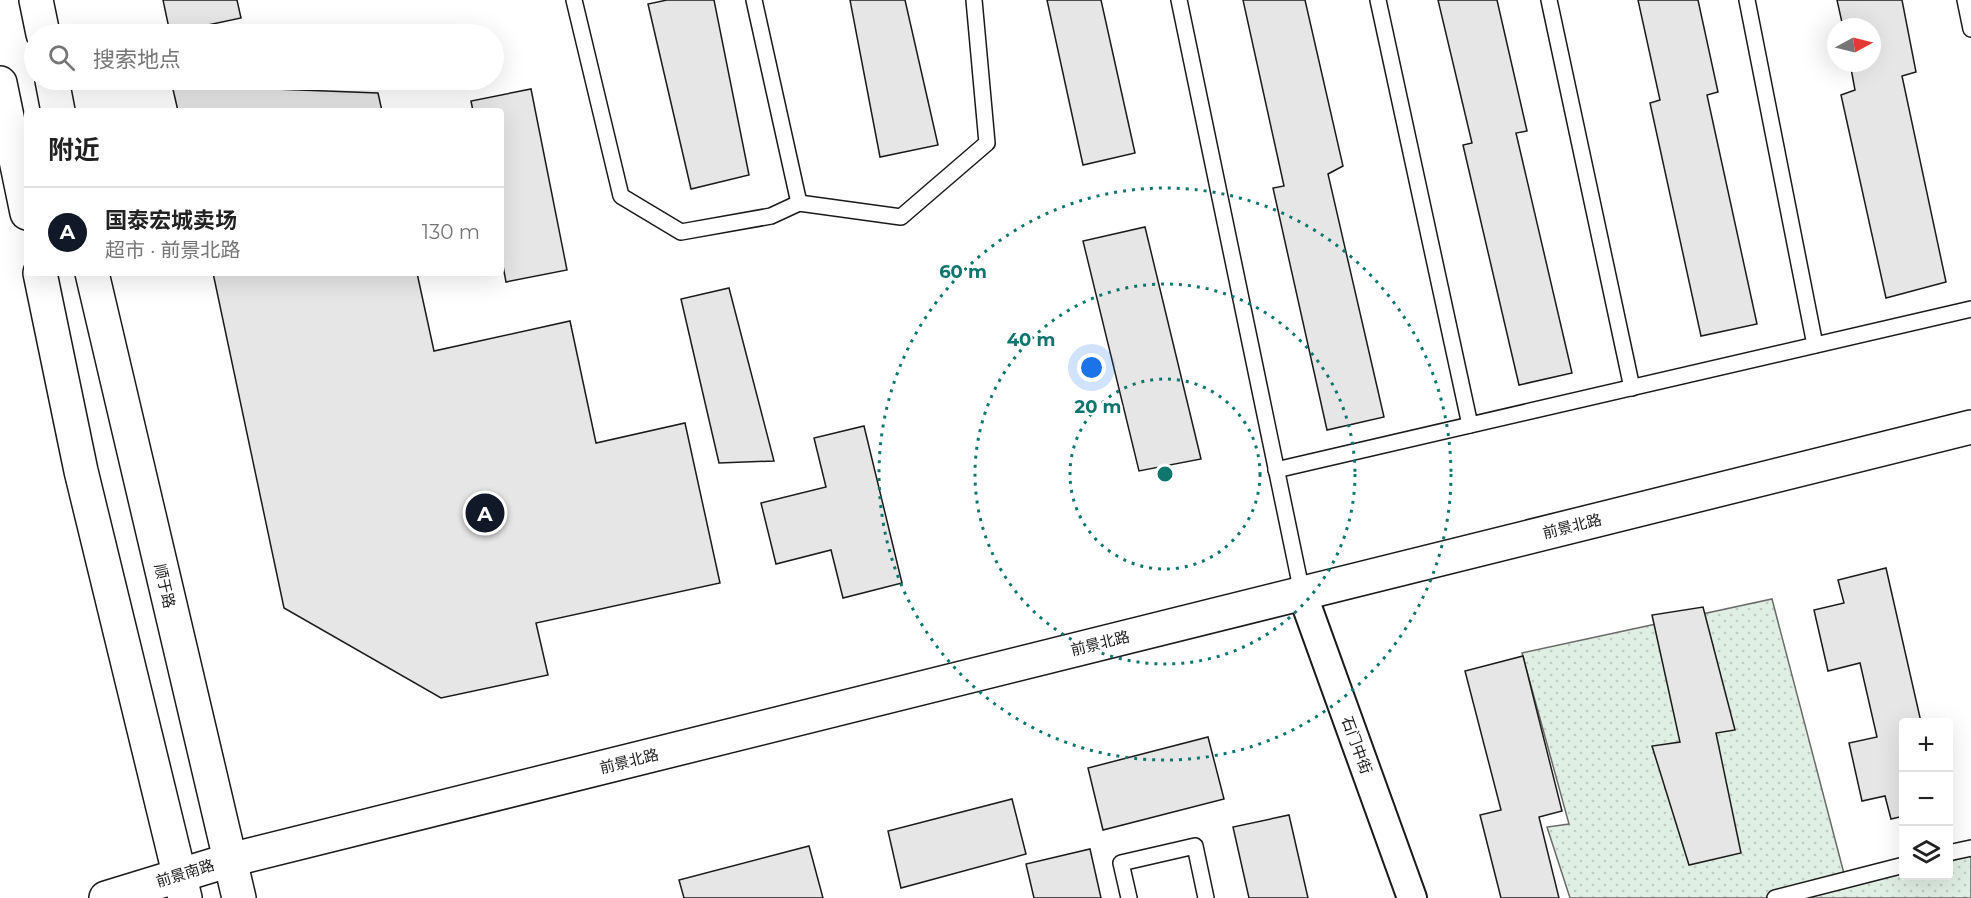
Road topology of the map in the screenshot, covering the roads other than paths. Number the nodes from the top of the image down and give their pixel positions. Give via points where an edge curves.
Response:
1 (36, 0) edge
2 (574, 0) edge
3 (754, 0) edge
4 (974, 0) edge
5 (1179, 0) edge
6 (1378, 0) edge
7 (1549, 0) edge
8 (1747, 0) edge
9 (1965, 0) edge
10 (41, 24) edge
11 (1971, 29) edge
12 (0, 83) edge
13 (54, 90) edge
14 (57, 108) edge
15 (24, 199) edge
16 (799, 203) junction
17 (41, 276) edge
18 (93, 276) edge
19 (1971, 309) edge
20 (1815, 345) junction
21 (1632, 388) junction
22 (1470, 425) junction
23 (1971, 427) edge
24 (1276, 470) junction
25 (1302, 593) junction
26 (1971, 848) edge
27 (1953, 852) edge
28 (230, 860) junction
29 (1899, 866) edge
30 (182, 886) edge
31 (106, 898) edge
32 (239, 898) edge
33 (1129, 898) edge
34 (1206, 898) edge
35 (1412, 898) edge
36 (1775, 898) edge

1 - 10 street
2 - 16 lane via 621,196 681,232 771,216
3 - 16 lane
4 - 16 lane via 987,143 901,217
5 - 24 lane
6 - 22 lane
7 - 21 lane
8 - 20 lane
9 - 11 lane
12 - 15 street
13 - 14 street
17 - 30 street via 81,471
18 - 28 street, 顺于路
19 - 20 lane
20 - 21 lane
21 - 22 lane
22 - 24 lane
23 - 25 street, 前景北路
24 - 25 lane
25 - 28 street, 前景北路
25 - 35 street, 石门中街
26 - 27 lane
28 - 30 street, 前景南路
28 - 32 street, 顺于路
29 - 36 lane
30 - 31 street, 前景南路
33 - 34 lane via 1121,863 1195,846

